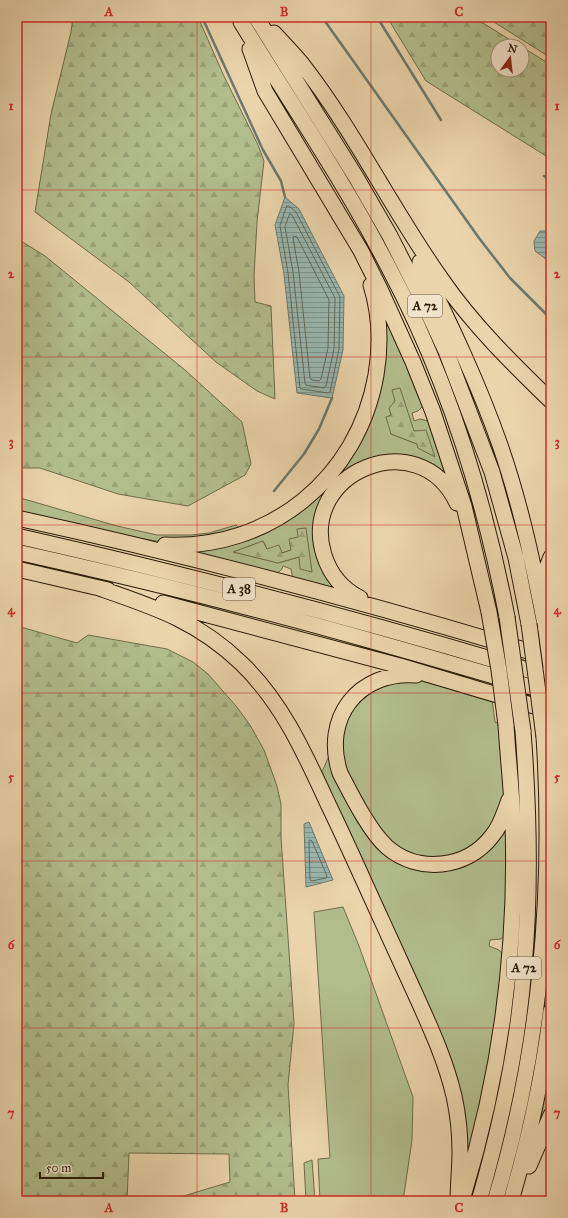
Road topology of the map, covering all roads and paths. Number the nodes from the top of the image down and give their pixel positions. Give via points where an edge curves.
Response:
1 (256, 17) edge
2 (260, 17) edge
3 (397, 212) junction
4 (339, 215) junction
5 (551, 401) edge
6 (17, 518) edge
7 (470, 526) junction
8 (17, 536) edge
9 (116, 540) junction
10 (17, 552) edge
11 (551, 557) edge
12 (17, 569) edge
13 (99, 588) junction
14 (386, 610) junction
15 (542, 610) junction
16 (551, 658) edge
17 (551, 667) edge
18 (435, 676) junction
19 (551, 677) edge
20 (551, 693) edge
21 (551, 711) edge
22 (511, 794) junction
23 (551, 1011) edge
24 (551, 1116) edge
25 (458, 1201) edge
26 (462, 1201) edge
27 (478, 1201) edge
28 (495, 1201) edge
29 (511, 1201) edge
30 (517, 1201) edge

1 - 28 highway, A 72, bridge via 376,211 437,331 492,472 516,558 529,624 544,737 548,865 534,1022 515,1125
2 - 3 highway via 302,64 351,136
3 - 5 highway via 462,307 492,342
3 - 15 highway via 454,333 500,444 524,525
4 - 7 highway via 380,288 413,362 433,412
4 - 9 highway via 371,287 379,336 377,370 370,402 357,433 340,462 319,487 294,508 266,525 237,537 189,546
4 - 27 highway, A 72, bridge via 265,91 241,22 359,214 390,269 431,356 454,416 475,486 507,618 523,731 528,868 527,920 524,968 508,1082
6 - 9 highway
7 - 14 highway via 447,486 419,466 399,462 370,465 353,473 339,486 328,502 322,520 320,538 324,557 333,575 345,589
7 - 22 highway, bridge via 499,670
8 - 19 highway, A 38 via 253,592
9 - 14 highway
10 - 20 highway, A 38 via 247,607
11 - 15 highway via 546,570
12 - 13 highway
13 - 18 highway
13 - 25 highway via 164,611 204,633 250,672 286,720 312,767 442,1058 453,1095 459,1133
14 - 16 highway
15 - 17 highway, bridge
18 - 21 highway
18 - 22 highway via 402,675 377,680 357,694 337,726 337,763 349,790 375,834 387,847 410,860 427,864 454,862 475,852 492,837
22 - 26 highway via 513,869 505,999 489,1096
23 - 29 highway via 539,1088 523,1162
24 - 30 highway via 530,1163

